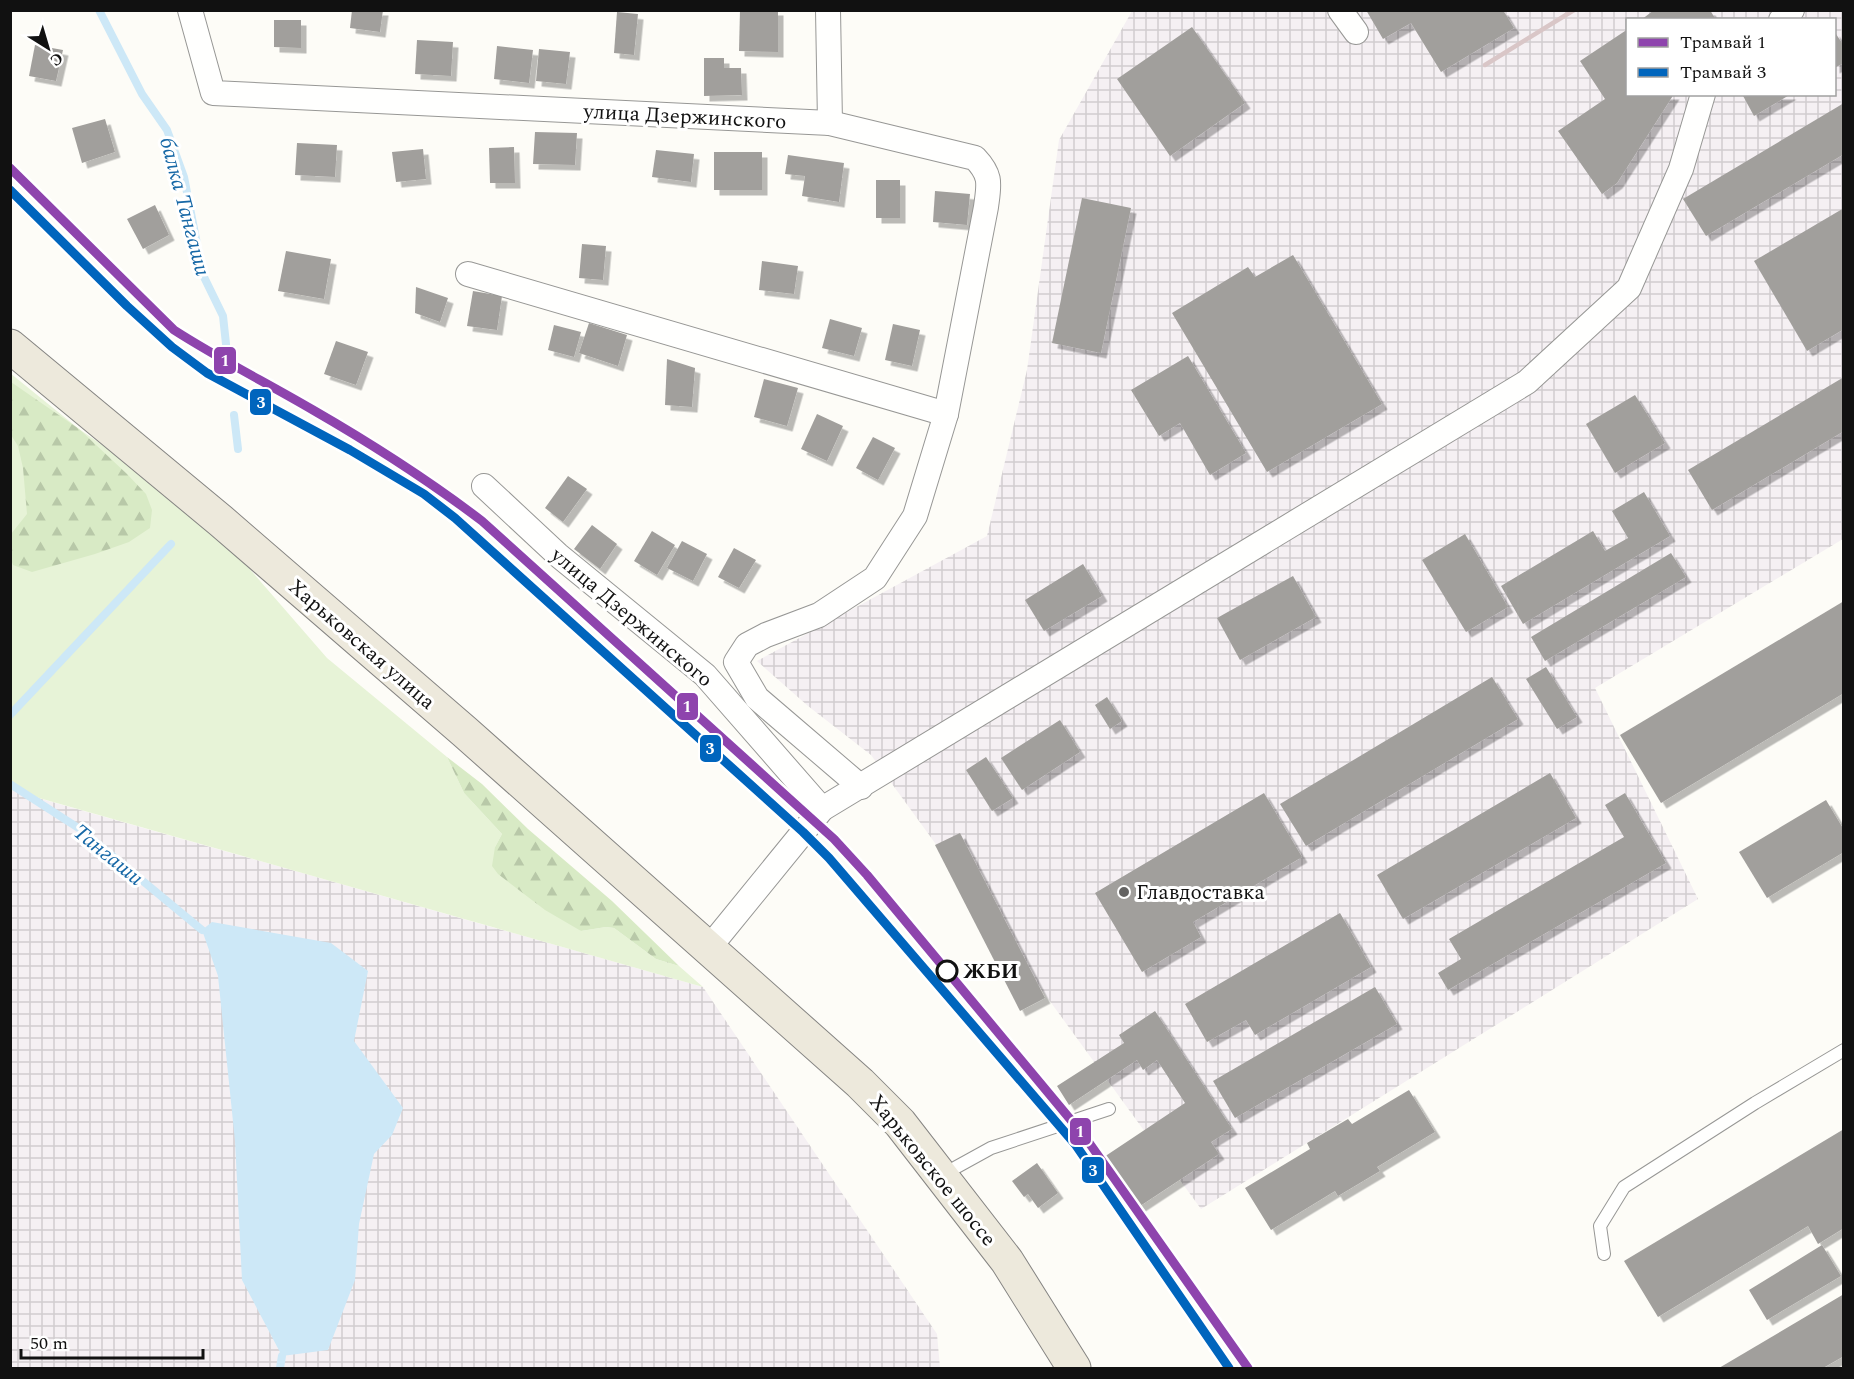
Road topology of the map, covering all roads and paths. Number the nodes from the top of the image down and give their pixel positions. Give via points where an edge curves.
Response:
1 (190, 10) edge
2 (828, 10) edge
3 (1340, 10) edge
4 (1356, 32) dead end
5 (1702, 96) edge
6 (830, 123) junction
7 (468, 274) dead end
8 (10, 345) edge
9 (946, 414) junction
10 (484, 486) dead end
11 (861, 787) junction
12 (822, 809) junction
13 (708, 949) junction
14 (1844, 1050) edge
15 (1109, 1109) dead end
16 (941, 1175) junction
17 (1604, 1254) dead end
18 (1074, 1368) edge

1 - 6 street, улица Дзержинского via 213,93
2 - 6 street
3 - 4 street
5 - 11 street via 1681,169 1629,288 1527,382
6 - 9 street, улица Дзержинского via 975,158 987,170 986,207
7 - 9 street
8 - 13 main road, Харьковская улица via 465,732
9 - 11 street, улица Дзержинского via 915,516 875,578 819,615 747,645 736,662 757,698
10 - 12 street, улица Дзержинского via 558,555 705,675
11 - 12 street
12 - 13 street
13 - 16 main road, Харьковское шоссе via 860,1083 900,1123
14 - 17 lane via 1624,1187 1600,1226
15 - 16 lane via 992,1148
16 - 18 main road, Харьковское шоссе via 1007,1261

